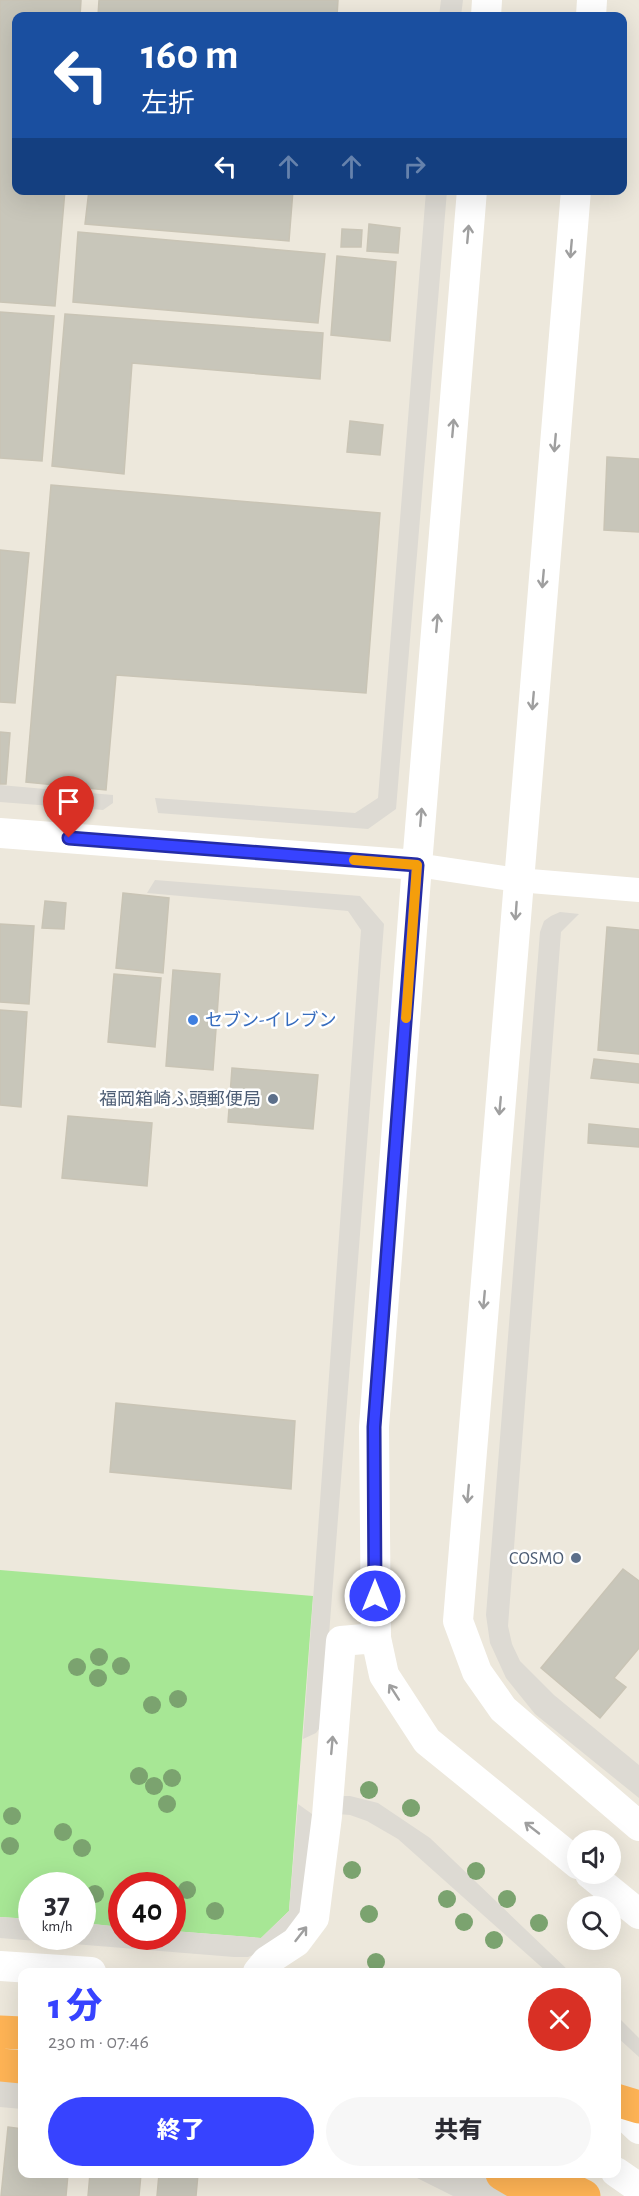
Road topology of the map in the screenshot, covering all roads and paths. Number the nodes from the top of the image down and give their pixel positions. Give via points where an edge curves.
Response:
1 (472, 195) edge
2 (576, 195) edge
3 (0, 832) edge
4 (417, 865) junction
5 (518, 880) junction
6 (639, 890) edge
7 (376, 1638) junction
8 (639, 1826) edge
9 (567, 1855) edge
10 (602, 1884) edge
11 (639, 1914) edge
12 (0, 1965) edge
13 (39, 1968) edge
14 (261, 1968) edge
15 (0, 2032) edge
16 (18, 2033) edge
17 (0, 2055) edge
18 (18, 2056) edge
19 (0, 2065) edge
20 (18, 2067) edge
21 (621, 2102) edge
22 (639, 2107) edge
23 (621, 2112) edge
24 (621, 2113) edge
25 (639, 2118) edge
26 (639, 2129) edge
27 (621, 2175) edge
28 (508, 2178) edge
29 (548, 2178) edge
30 (639, 2188) edge
31 (542, 2196) edge
32 (584, 2196) edge

4 -> 1 street
2 -> 5 street
3 - 4 street
4 - 5 street
4 - 7 street via 374,1427
5 - 6 street
5 -> 8 street via 458,1621 477,1672 503,1709
9 -> 7 street via 427,1741 384,1675
14 -> 7 street via 296,1942 314,1918 327,1816 341,1641
10 - 11 street
12 - 13 street
15 - 16 highway
17 - 18 highway
19 - 20 highway
21 - 22 highway
23 - 26 street
24 - 25 highway
27 - 30 street
28 - 31 highway
29 - 32 highway

